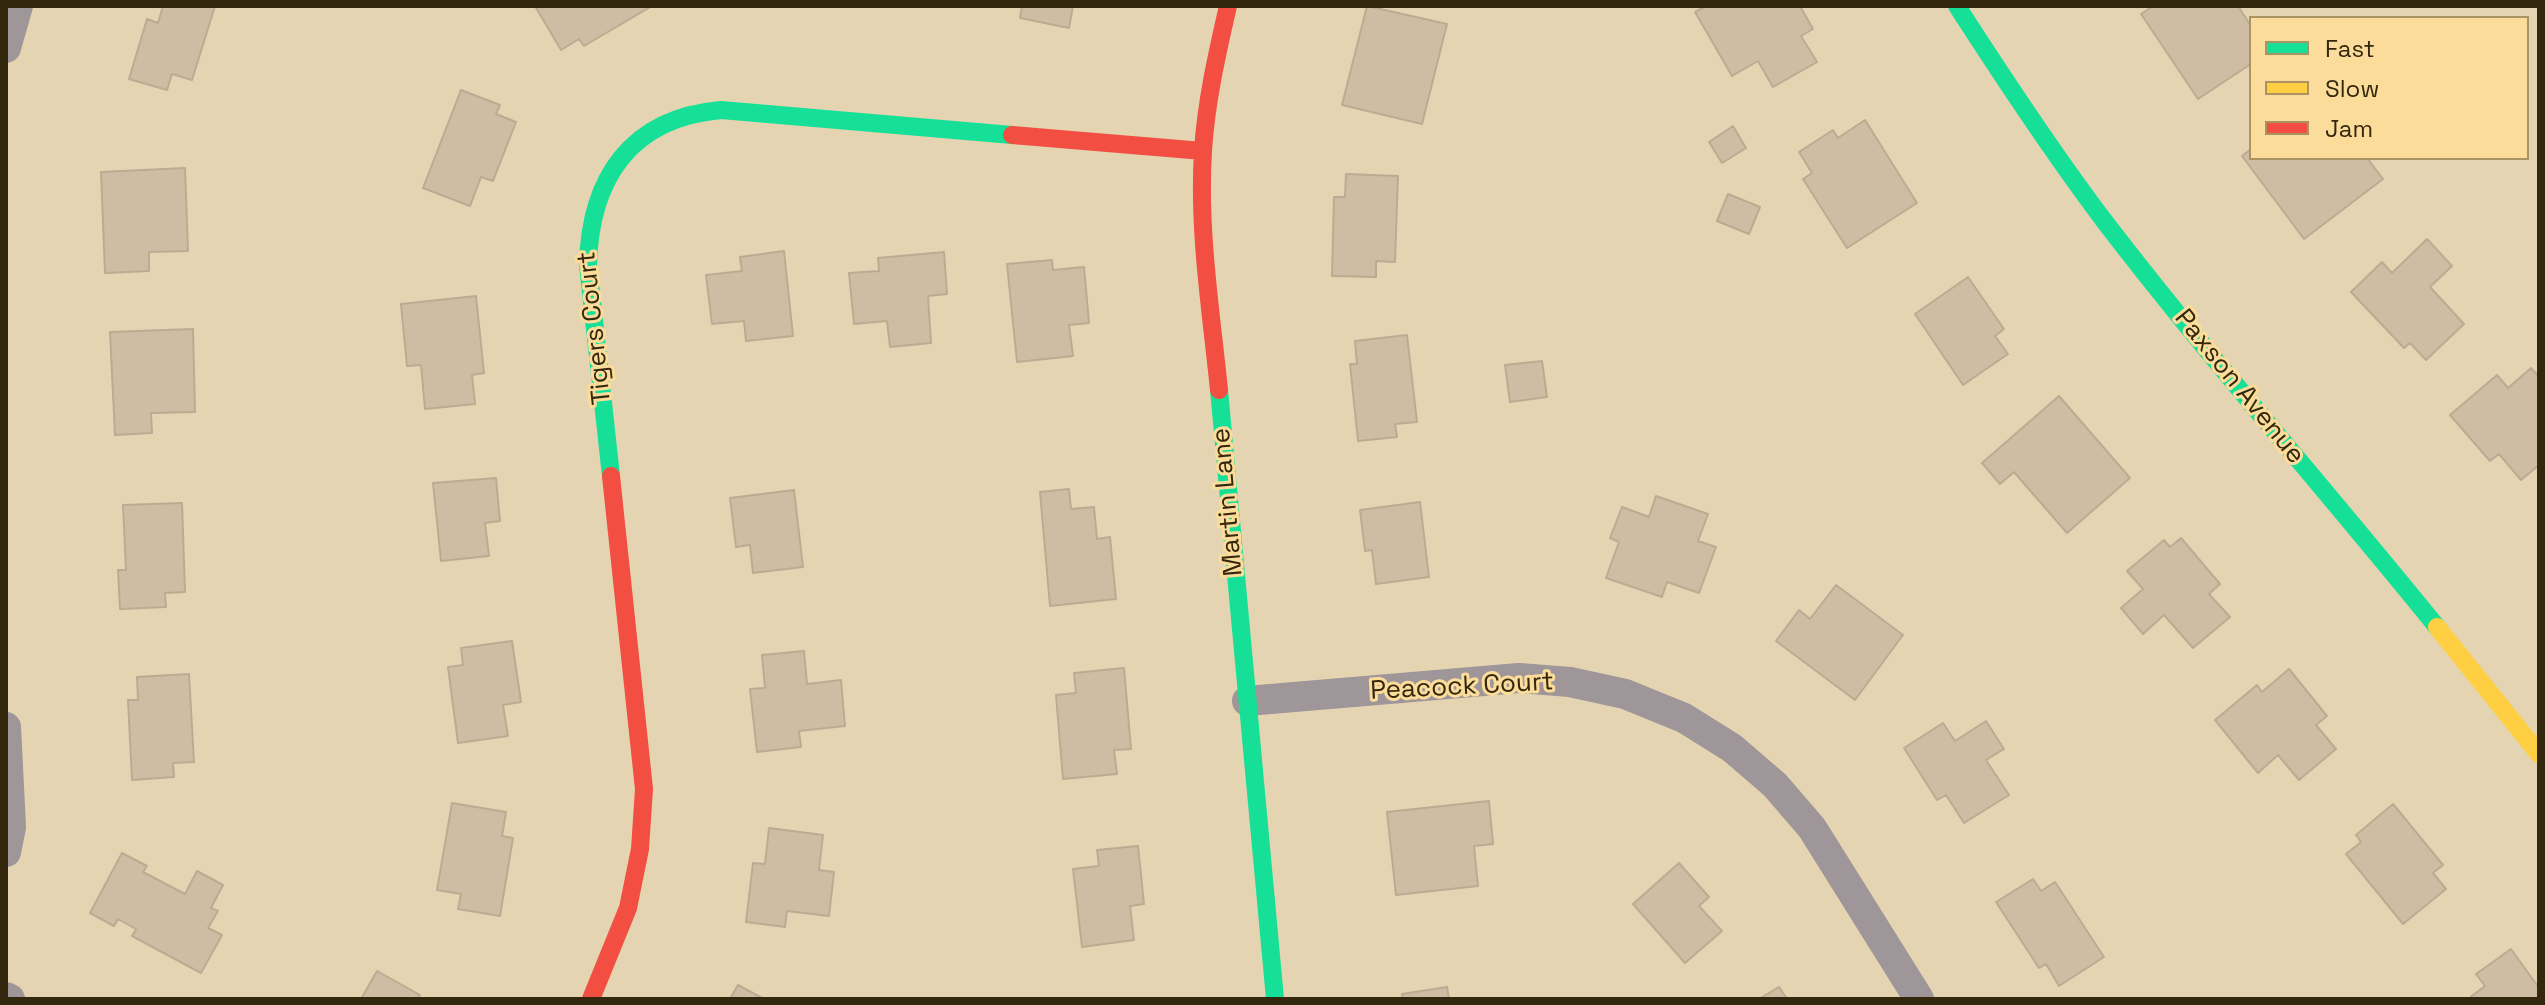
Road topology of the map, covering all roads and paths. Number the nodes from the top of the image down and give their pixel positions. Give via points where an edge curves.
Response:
1 (18, 6) edge
2 (1228, 6) edge
3 (1957, 6) edge
4 (6, 48) edge
5 (1203, 151) junction
6 (1247, 701) junction
7 (6, 727) edge
8 (2539, 754) edge
9 (6, 852) edge
10 (591, 999) edge
11 (1275, 999) edge
12 (1919, 999) edge

1 - 4 street
2 - 5 street, Martin Lane via 1211,79
3 - 8 street, Paxson Avenue via 2104,220
5 - 6 street, Martin Lane via 1204,255
5 - 10 street, Tigers Court via 721,110 656,127 606,176 593,208 588,265 644,789 640,849 628,908
6 - 11 street, Martin Lane
6 - 12 street, Peacock Court via 1519,678 1625,694 1684,718 1754,766 1812,828
7 - 9 street via 11,827

